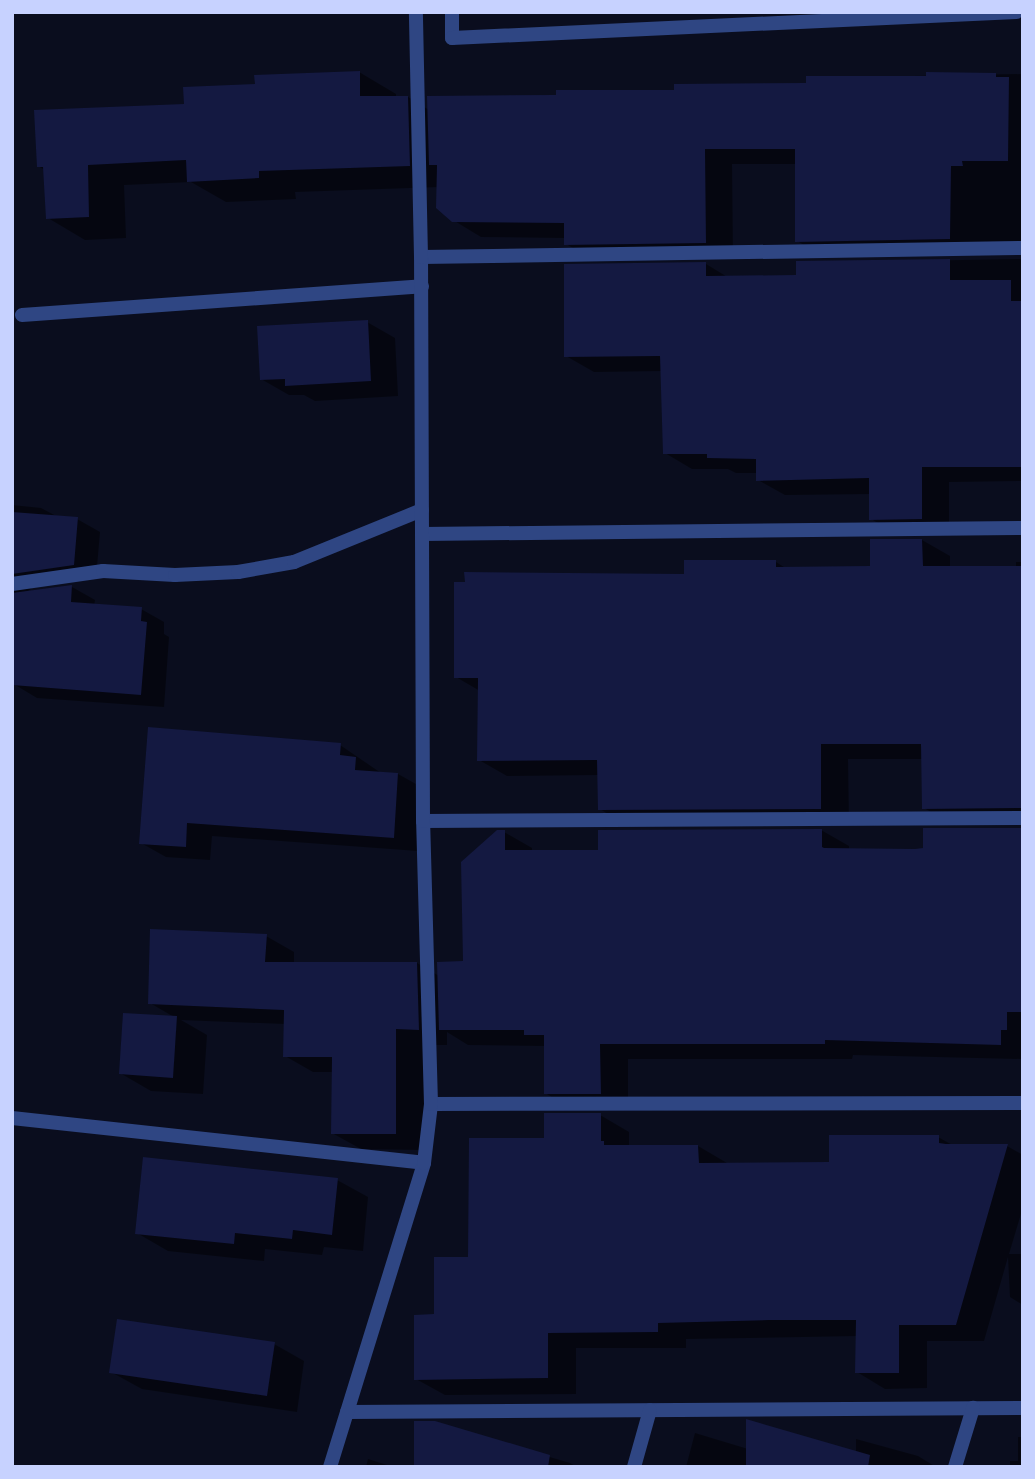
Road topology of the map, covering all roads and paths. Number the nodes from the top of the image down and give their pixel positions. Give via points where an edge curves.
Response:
1 (416, 12) edge
2 (452, 12) edge
3 (1016, 12) edge
4 (1023, 248) edge
5 (421, 257) junction
6 (422, 286) junction
7 (22, 315) dead end
8 (422, 510) junction
9 (1023, 528) edge
10 (422, 534) junction
11 (12, 584) edge
12 (1023, 818) edge
13 (424, 821) junction
14 (1023, 1103) edge
15 (430, 1104) junction
16 (12, 1118) edge
17 (424, 1163) junction
18 (973, 1408) junction
19 (1023, 1408) edge
20 (650, 1410) junction
21 (347, 1412) junction
22 (330, 1467) edge
23 (634, 1467) edge
24 (955, 1467) edge

1 - 5 street
2 - 3 street via 452,38
4 - 5 street
5 - 6 street
6 - 7 street
6 - 8 street
8 - 10 street
8 - 11 street via 282,564 175,575 103,571
9 - 10 street
10 - 13 street
12 - 13 street
13 - 15 street
14 - 15 street
15 - 17 street
16 - 17 street
17 - 21 street
18 - 19 street
18 - 20 street
18 - 24 street
20 - 21 street
20 - 23 street
21 - 22 street

